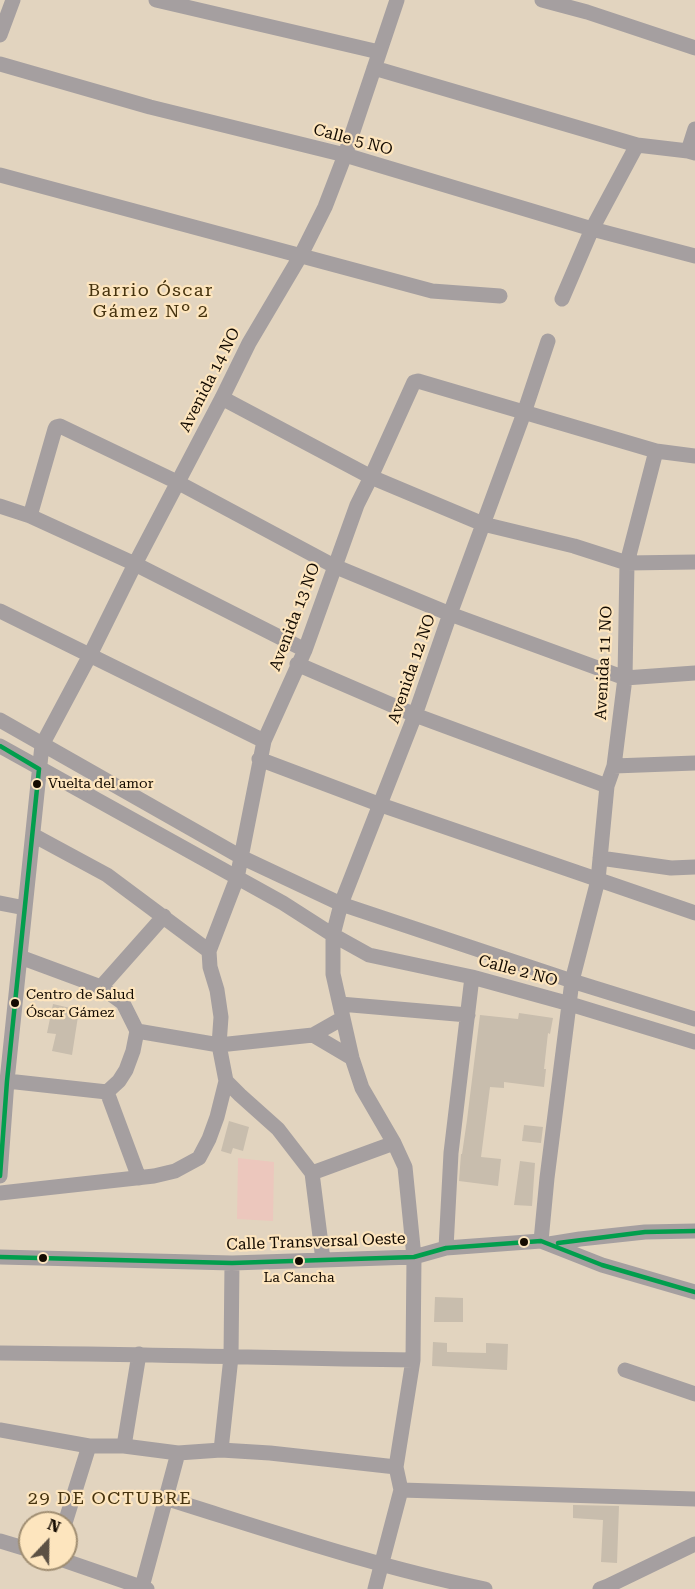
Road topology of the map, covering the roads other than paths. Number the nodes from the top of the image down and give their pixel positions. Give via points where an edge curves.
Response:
1 (13, 0) edge
2 (156, 0) edge
3 (397, 0) edge
4 (542, 0) edge
5 (173, 2) edge
6 (589, 6) edge
7 (0, 35) edge
8 (695, 48) edge
9 (379, 52) junction
10 (0, 64) edge
11 (374, 68) junction
12 (695, 129) edge
13 (638, 145) junction
14 (691, 152) edge
15 (345, 155) junction
16 (0, 174) edge
17 (592, 229) junction
18 (301, 255) junction
19 (695, 256) edge
20 (501, 296) dead end
21 (562, 299) dead end
22 (548, 341) dead end
23 (222, 398) junction
24 (524, 413) junction
25 (656, 451) junction
26 (695, 456) edge
27 (371, 477) junction
28 (177, 482) junction
29 (0, 506) edge
30 (30, 516) junction
31 (483, 524) junction
32 (695, 562) edge
33 (627, 563) junction
34 (135, 564) junction
35 (334, 566) junction
36 (0, 611) edge
37 (450, 614) junction
38 (305, 650) junction
39 (90, 655) junction
40 (297, 664) junction
41 (695, 673) edge
42 (625, 678) junction
43 (415, 715) junction
44 (0, 720) edge
45 (264, 741) junction
46 (42, 745) junction
47 (0, 746) edge
48 (260, 759) junction
49 (695, 763) edge
50 (614, 766) junction
51 (39, 769) junction
52 (607, 786) junction
53 (381, 805) junction
54 (33, 836) junction
55 (241, 857) junction
56 (600, 858) junction
57 (695, 867) edge
58 (237, 878) junction
59 (598, 880) junction
60 (0, 903) edge
61 (341, 904) junction
62 (26, 908) junction
63 (695, 913) edge
64 (164, 916) junction
65 (333, 935) junction
66 (209, 951) junction
67 (20, 957) junction
68 (472, 977) junction
69 (573, 981) junction
70 (101, 987) junction
71 (570, 1004) junction
72 (341, 1011) junction
73 (468, 1015) junction
74 (7, 1017) edge
75 (695, 1019) edge
76 (137, 1031) junction
77 (313, 1035) junction
78 (695, 1042) edge
79 (219, 1045) junction
80 (352, 1058) junction
81 (7, 1081) junction
82 (226, 1081) junction
83 (107, 1092) junction
84 (2, 1137) edge
85 (394, 1143) junction
86 (312, 1173) junction
87 (0, 1176) edge
88 (139, 1178) junction
89 (0, 1192) edge
90 (695, 1231) edge
91 (545, 1243) junction
92 (446, 1248) junction
93 (0, 1257) edge
94 (414, 1257) junction
95 (323, 1260) junction
96 (232, 1263) junction
97 (695, 1292) edge
98 (0, 1353) edge
99 (139, 1354) junction
100 (231, 1357) junction
101 (413, 1360) junction
102 (625, 1370) dead end
103 (695, 1394) edge
104 (0, 1430) edge
105 (89, 1446) junction
106 (124, 1446) junction
107 (221, 1450) junction
108 (178, 1453) junction
109 (396, 1467) junction
110 (401, 1490) junction
111 (165, 1498) junction
112 (695, 1498) edge
113 (69, 1511) edge
114 (0, 1540) edge
115 (695, 1544) edge
116 (18, 1546) edge
117 (382, 1564) junction
118 (78, 1565) edge
119 (145, 1588) edge
120 (478, 1588) edge
121 (375, 1589) edge
122 (600, 1589) edge

1 - 7 street
2 - 5 street
3 - 9 street, Avenida 14 NO
4 - 6 street
5 - 9 street
6 - 8 street
9 - 11 street, Avenida 14 NO
10 - 15 street, Calle 5 NO via 150,108
11 - 13 street
11 - 15 street, Avenida 14 NO
12 - 14 street
13 - 14 street
13 - 17 street
15 - 17 street, Calle 5 NO
15 - 18 street, Avenida 14 NO
16 - 18 street
17 - 19 street, Calle 5 NO
17 - 21 street
18 - 20 street via 432,291
18 - 23 street, Avenida 14 NO
22 - 24 street, Avenida 12 NO
23 - 27 street
23 - 28 street, Avenida 14 NO
24 - 25 street
24 - 27 street, Avenida 13 NO via 414,382
24 - 31 street, Avenida 12 NO
25 - 26 street
25 - 33 street, Avenida 11 NO
27 - 31 street
27 - 35 street, Avenida 13 NO
28 - 30 street via 60,426 56,427
28 - 34 street, Avenida 14 NO
28 - 35 street
29 - 30 street
30 - 34 street
31 - 33 street
31 - 37 street, Avenida 12 NO
32 - 33 street
33 - 42 street, Avenida 11 NO
34 - 38 street
34 - 39 street, Avenida 14 NO
35 - 37 street
35 - 38 street, Avenida 13 NO
36 - 39 street
37 - 42 street
37 - 43 street, Avenida 12 NO
38 - 40 street, Avenida 13 NO
39 - 45 street
39 - 46 street, Avenida 14 NO
40 - 43 street
40 - 45 street, Avenida 13 NO
41 - 42 street
42 - 50 street, Avenida 11 NO
43 - 52 street
43 - 53 street, Avenida 12 NO
44 - 46 street
45 - 48 street, Avenida 13 NO
46 - 51 street, Avenida 14 NO
46 - 55 street
47 - 51 street, Calle 2 NO
48 - 53 street
48 - 55 street, Avenida 13 NO
49 - 50 street
50 - 52 street, Avenida 11 NO
51 - 54 street, Avenida 14 NO
51 - 58 street, Calle 2 NO
52 - 56 street, Avenida 11 NO
53 - 59 street
53 - 61 street, Avenida 12 NO
54 - 62 street, Avenida 14 NO
54 - 64 street via 108,875
55 - 58 street, Avenida 13 NO
55 - 61 street
56 - 57 street via 670,868
56 - 59 street, Avenida 11 NO
58 - 65 street, Calle 2 NO
58 - 66 street, Avenida 13 NO
59 - 63 street
59 - 69 street, Avenida 11 NO
60 - 62 street
61 - 65 street, Avenida 12 NO
61 - 69 street
62 - 67 street, Avenida 14 NO
64 - 66 street
64 - 70 street
65 - 68 street, Calle 2 NO via 369,955
65 - 72 street, Avenida 12 NO via 333,974
66 - 79 street via 221,1017
67 - 70 street
67 - 74 street, Avenida 14 NO
68 - 71 street, Calle 2 NO
68 - 73 street
69 - 71 street, Avenida 11 NO
69 - 75 street
70 - 76 street via 123,1003
71 - 78 street, Calle 2 NO
71 - 91 street, Avenida 11 NO via 547,1178
72 - 73 street
72 - 77 street
72 - 80 street, Avenida 12 NO
73 - 92 street
74 - 81 street, Avenida 14 NO
76 - 79 street
76 - 83 street via 126,1070
77 - 79 street
77 - 80 street
79 - 82 street
80 - 85 street, Avenida 12 NO via 362,1088
81 - 83 street
81 - 84 street, Avenida 14 NO
82 - 86 street via 278,1129
82 - 88 street via 217,1117 199,1158 175,1171
83 - 88 street
84 - 87 street, Avenida 14 NO
85 - 86 street
85 - 94 street, Avenida 12 NO via 405,1167
86 - 95 street
88 - 89 street
90 - 91 street
91 - 92 street, Calle Transversal Oeste
91 - 97 street, Calle Transversal Oeste via 602,1265
92 - 94 street, Calle Transversal Oeste
93 - 96 street, Calle Transversal Oeste
94 - 95 street, Calle Transversal Oeste
94 - 101 street, Avenida 12 NO
95 - 96 street, Calle Transversal Oeste
96 - 100 street
98 - 99 street
99 - 100 street
99 - 106 street
100 - 101 street
100 - 107 street
101 - 109 street, Avenida 12 NO
102 - 103 street
104 - 105 street
105 - 106 street
105 - 113 street
106 - 108 street
107 - 108 street
107 - 109 street
108 - 111 street
109 - 110 street
110 - 112 street
110 - 117 street
111 - 117 street
111 - 119 street
114 - 116 street
115 - 122 street
117 - 120 street
117 - 121 street
118 - 119 street

